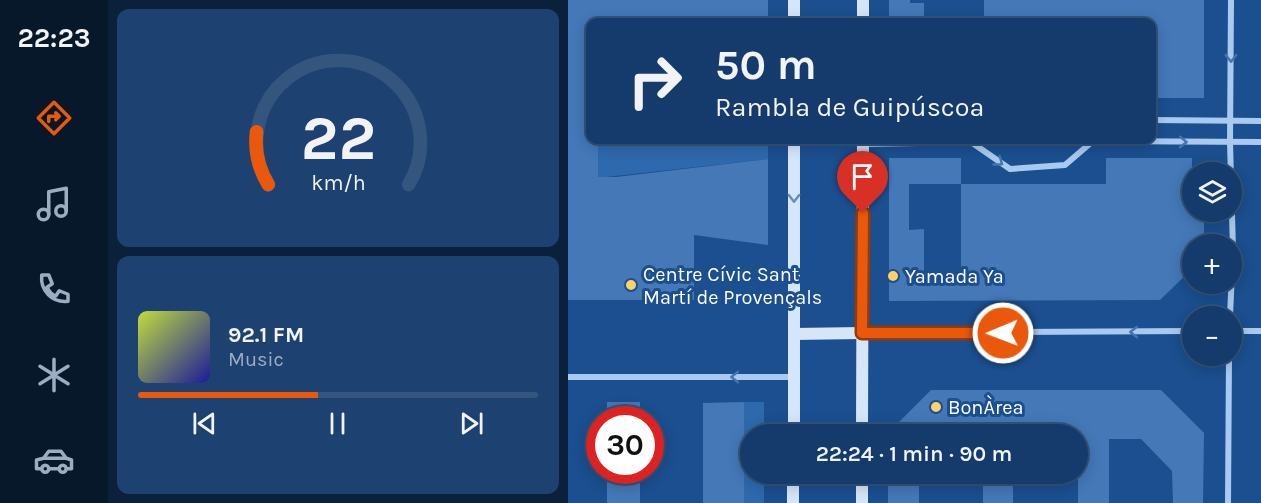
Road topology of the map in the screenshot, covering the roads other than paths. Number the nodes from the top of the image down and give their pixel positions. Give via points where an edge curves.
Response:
1 (794, 0) edge
2 (863, 0) edge
3 (1231, 0) edge
4 (794, 18) edge
5 (863, 18) edge
6 (1156, 120) edge
7 (1230, 121) junction
8 (1261, 121) edge
9 (1156, 141) edge
10 (1230, 142) junction
11 (1261, 142) edge
12 (794, 144) edge
13 (863, 144) edge
14 (974, 144) edge
15 (1090, 144) edge
16 (1230, 306) edge
17 (1182, 331) edge
18 (1242, 331) edge
19 (1261, 331) edge
20 (862, 333) junction
21 (794, 334) junction
22 (1229, 366) edge
23 (568, 377) edge
24 (794, 377) junction
25 (794, 424) edge
26 (862, 424) edge
27 (793, 484) edge
28 (862, 484) edge
29 (793, 503) edge
30 (862, 503) edge
31 (1228, 503) edge

1 - 4 street
2 - 5 street
3 -> 7 street
6 - 7 street
7 - 8 street
7 - 10 street
9 -> 10 street
10 - 11 street
10 - 16 street
12 -> 21 street
13 - 20 street
14 -> 15 street via 1009,169 1065,165
17 -> 20 street
18 - 19 street
20 - 21 street
20 - 26 street
21 - 24 street
22 - 31 street
24 -> 23 street
24 - 25 street
27 - 29 street
28 - 30 street

